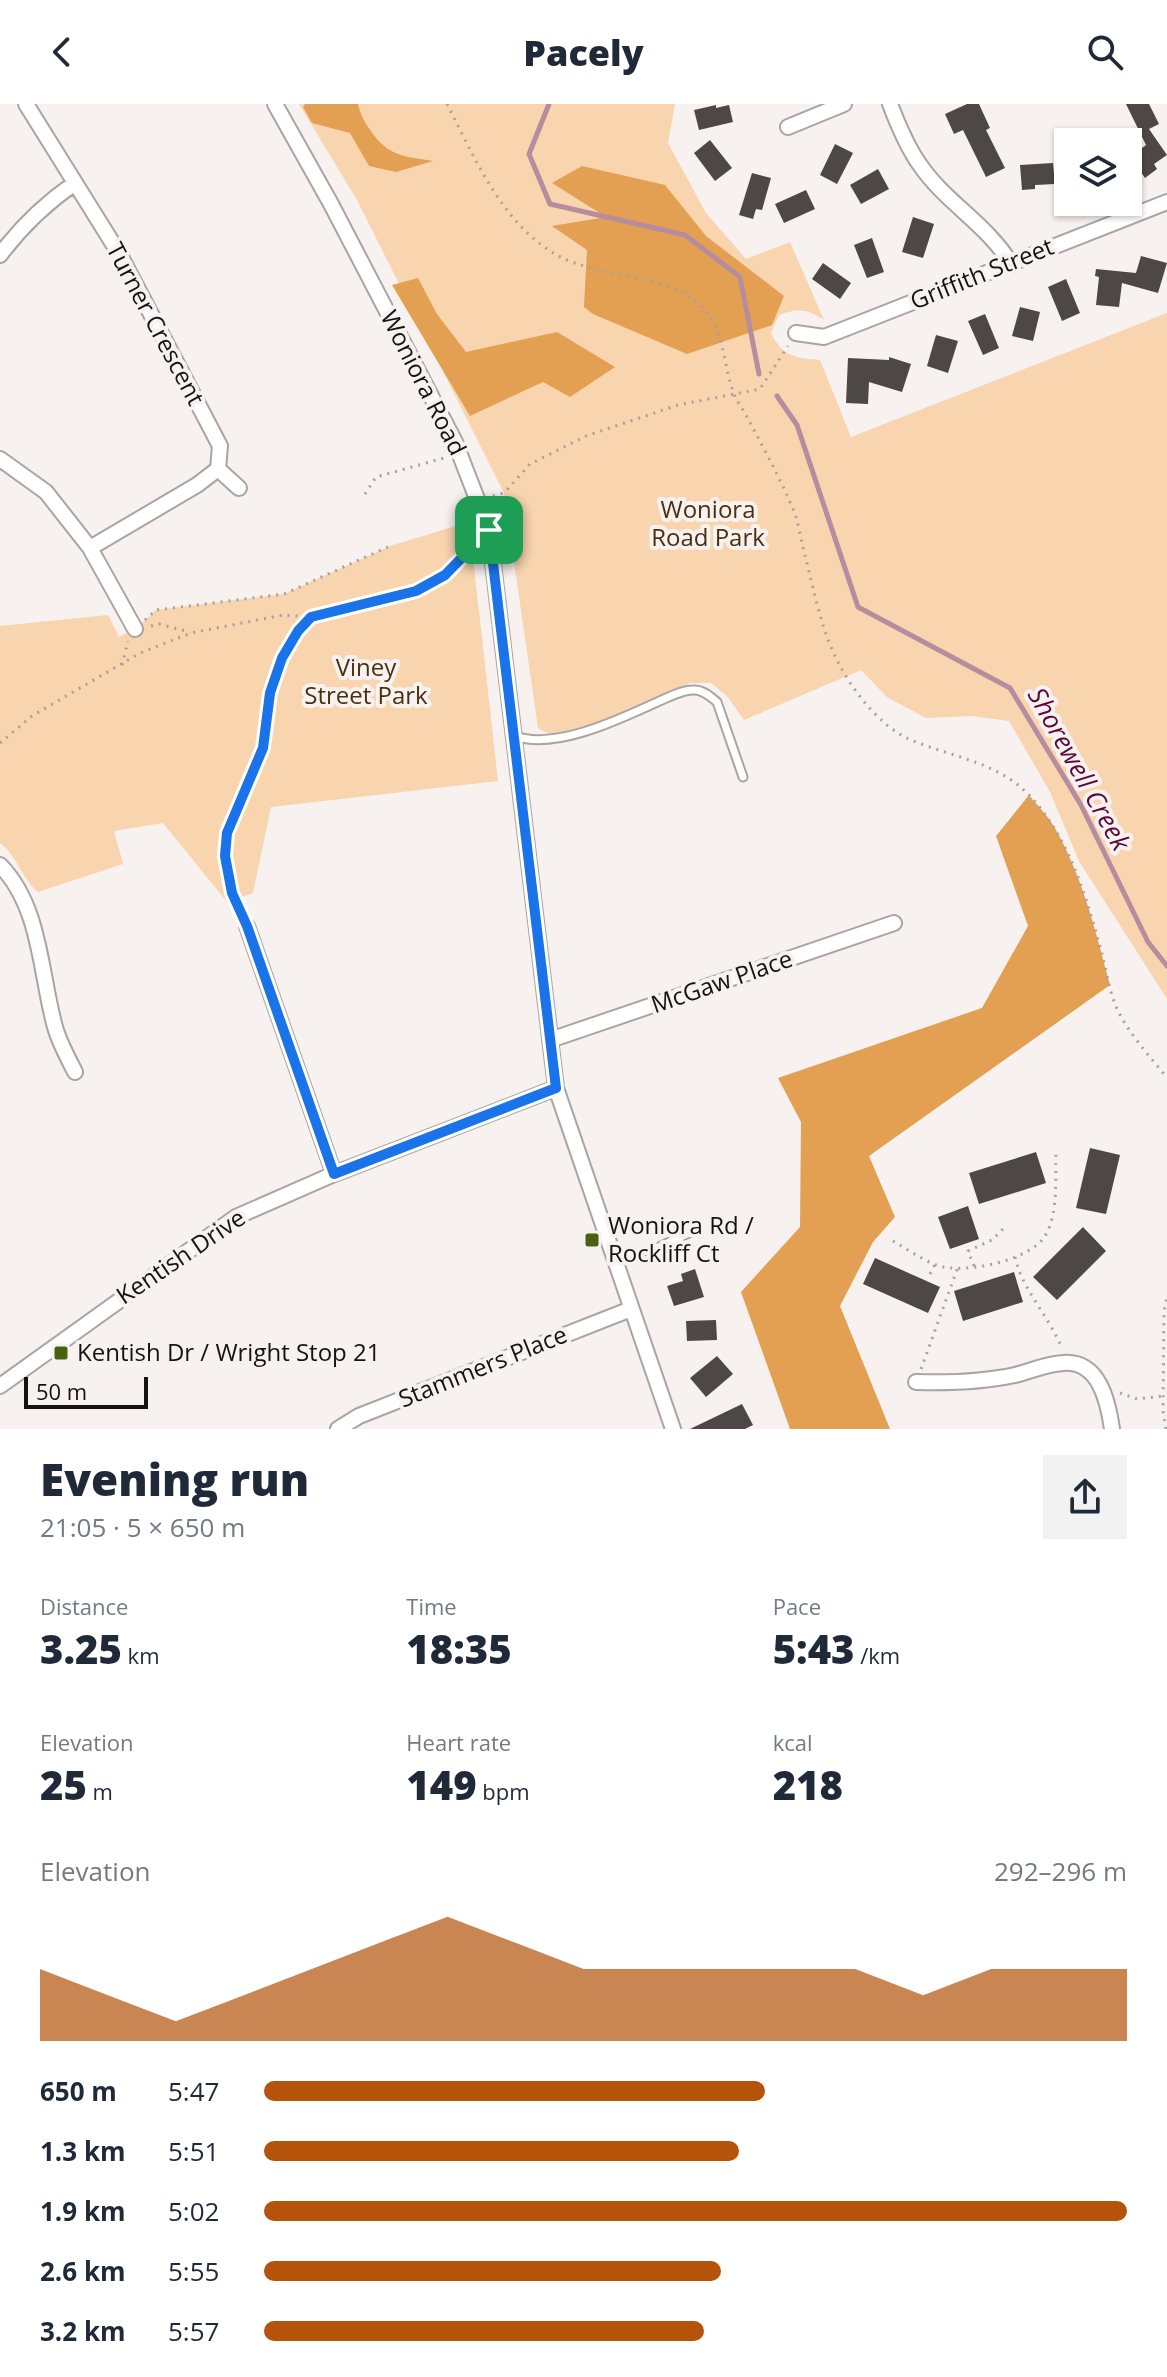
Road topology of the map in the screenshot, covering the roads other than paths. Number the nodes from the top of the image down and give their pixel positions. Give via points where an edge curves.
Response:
1 (26, 104) edge
2 (275, 104) edge
3 (844, 104) edge
4 (890, 104) edge
5 (788, 127) dead end
6 (75, 183) junction
7 (1167, 202) edge
8 (0, 255) edge
9 (1012, 265) junction
10 (796, 333) road end
11 (3, 467) edge
12 (218, 469) junction
13 (239, 488) dead end
14 (90, 548) junction
15 (135, 629) road end
16 (515, 736) junction
17 (743, 777) dead end
18 (0, 865) edge
19 (894, 923) dead end
20 (247, 926) road end
21 (550, 1040) junction
22 (75, 1072) dead end
23 (556, 1088) junction
24 (334, 1174) junction
25 (693, 1231) dead end
26 (615, 1261) junction
27 (631, 1309) junction
28 (916, 1382) road end
29 (0, 1386) edge
30 (338, 1429) edge
31 (673, 1429) edge
32 (1112, 1429) edge

1 - 6 street, Turner Crescent
2 - 16 street, Woniora Road via 455,442 480,500 489,530
3 - 5 street
4 - 9 street via 920,166 992,236
6 - 8 street via 16,234
6 - 12 street, Turner Crescent via 120,255 220,446
7 - 9 street, Griffith Street
9 - 10 street, Griffith Street via 824,337
11 - 14 street via 46,492
12 - 13 street
12 - 14 street
14 - 15 street
16 - 17 lane via 530,742 551,740 696,690 717,702
16 - 21 street, Woniora Road
18 - 22 street via 29,910 56,1030
19 - 21 street, McGaw Place
20 - 24 street
21 - 23 street, Woniora Road
23 - 24 street, Kentish Drive
23 - 26 street, Woniora Road
24 - 29 street, Kentish Drive via 236,1217
25 - 26 lane
26 - 27 street, Woniora Road
27 - 30 street, Stammers Place via 359,1416
27 - 31 street, Woniora Road
28 - 32 street via 955,1383 1066,1362 1088,1369 1102,1387

